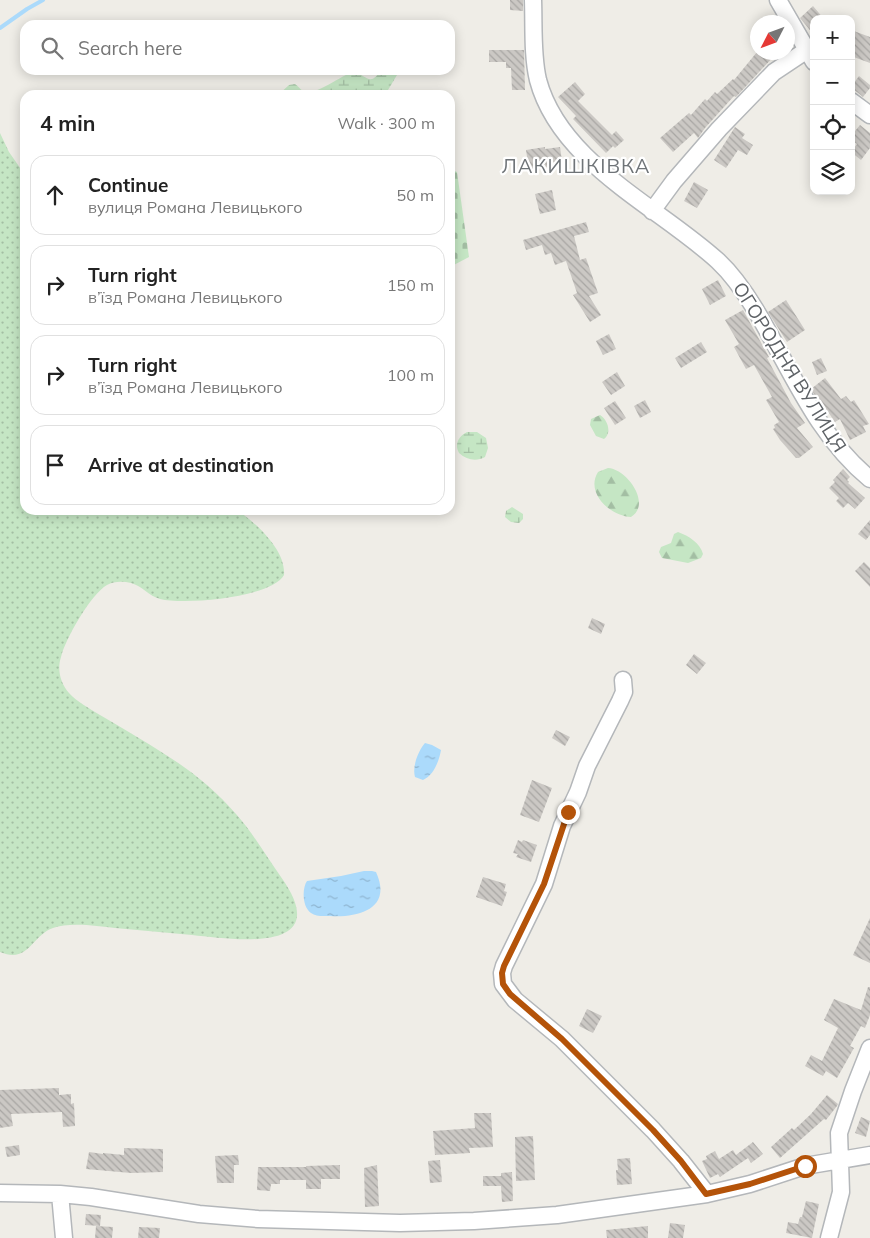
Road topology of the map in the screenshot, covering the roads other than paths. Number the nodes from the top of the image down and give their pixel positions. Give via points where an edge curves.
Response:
1 (533, 0) edge
2 (778, 0) edge
3 (810, 56) edge
4 (855, 104) edge
5 (870, 114) edge
6 (652, 211) junction
7 (870, 479) edge
8 (623, 680) dead end
9 (870, 1048) edge
10 (870, 1156) edge
11 (841, 1159) junction
12 (0, 1193) edge
13 (60, 1194) junction
14 (706, 1194) junction
15 (64, 1238) edge
16 (829, 1238) edge

1 - 6 street, ОГОРОДНЯ ВУЛИЦЯ via 536,71 549,107 581,150
2 - 3 street
3 - 6 street via 774,72 719,129
4 - 5 street
6 - 7 street, ОГОРОДНЯ ВУЛИЦЯ via 706,250 734,278 831,439
8 - 14 street via 624,692 587,766 562,826 547,877 504,966 502,979 505,989 515,1000 562,1039 662,1140
9 - 11 street via 840,1126
10 - 11 street
11 - 14 street
11 - 16 street via 841,1192
12 - 13 street
13 - 14 street via 225,1216 400,1223 557,1215
13 - 15 street

